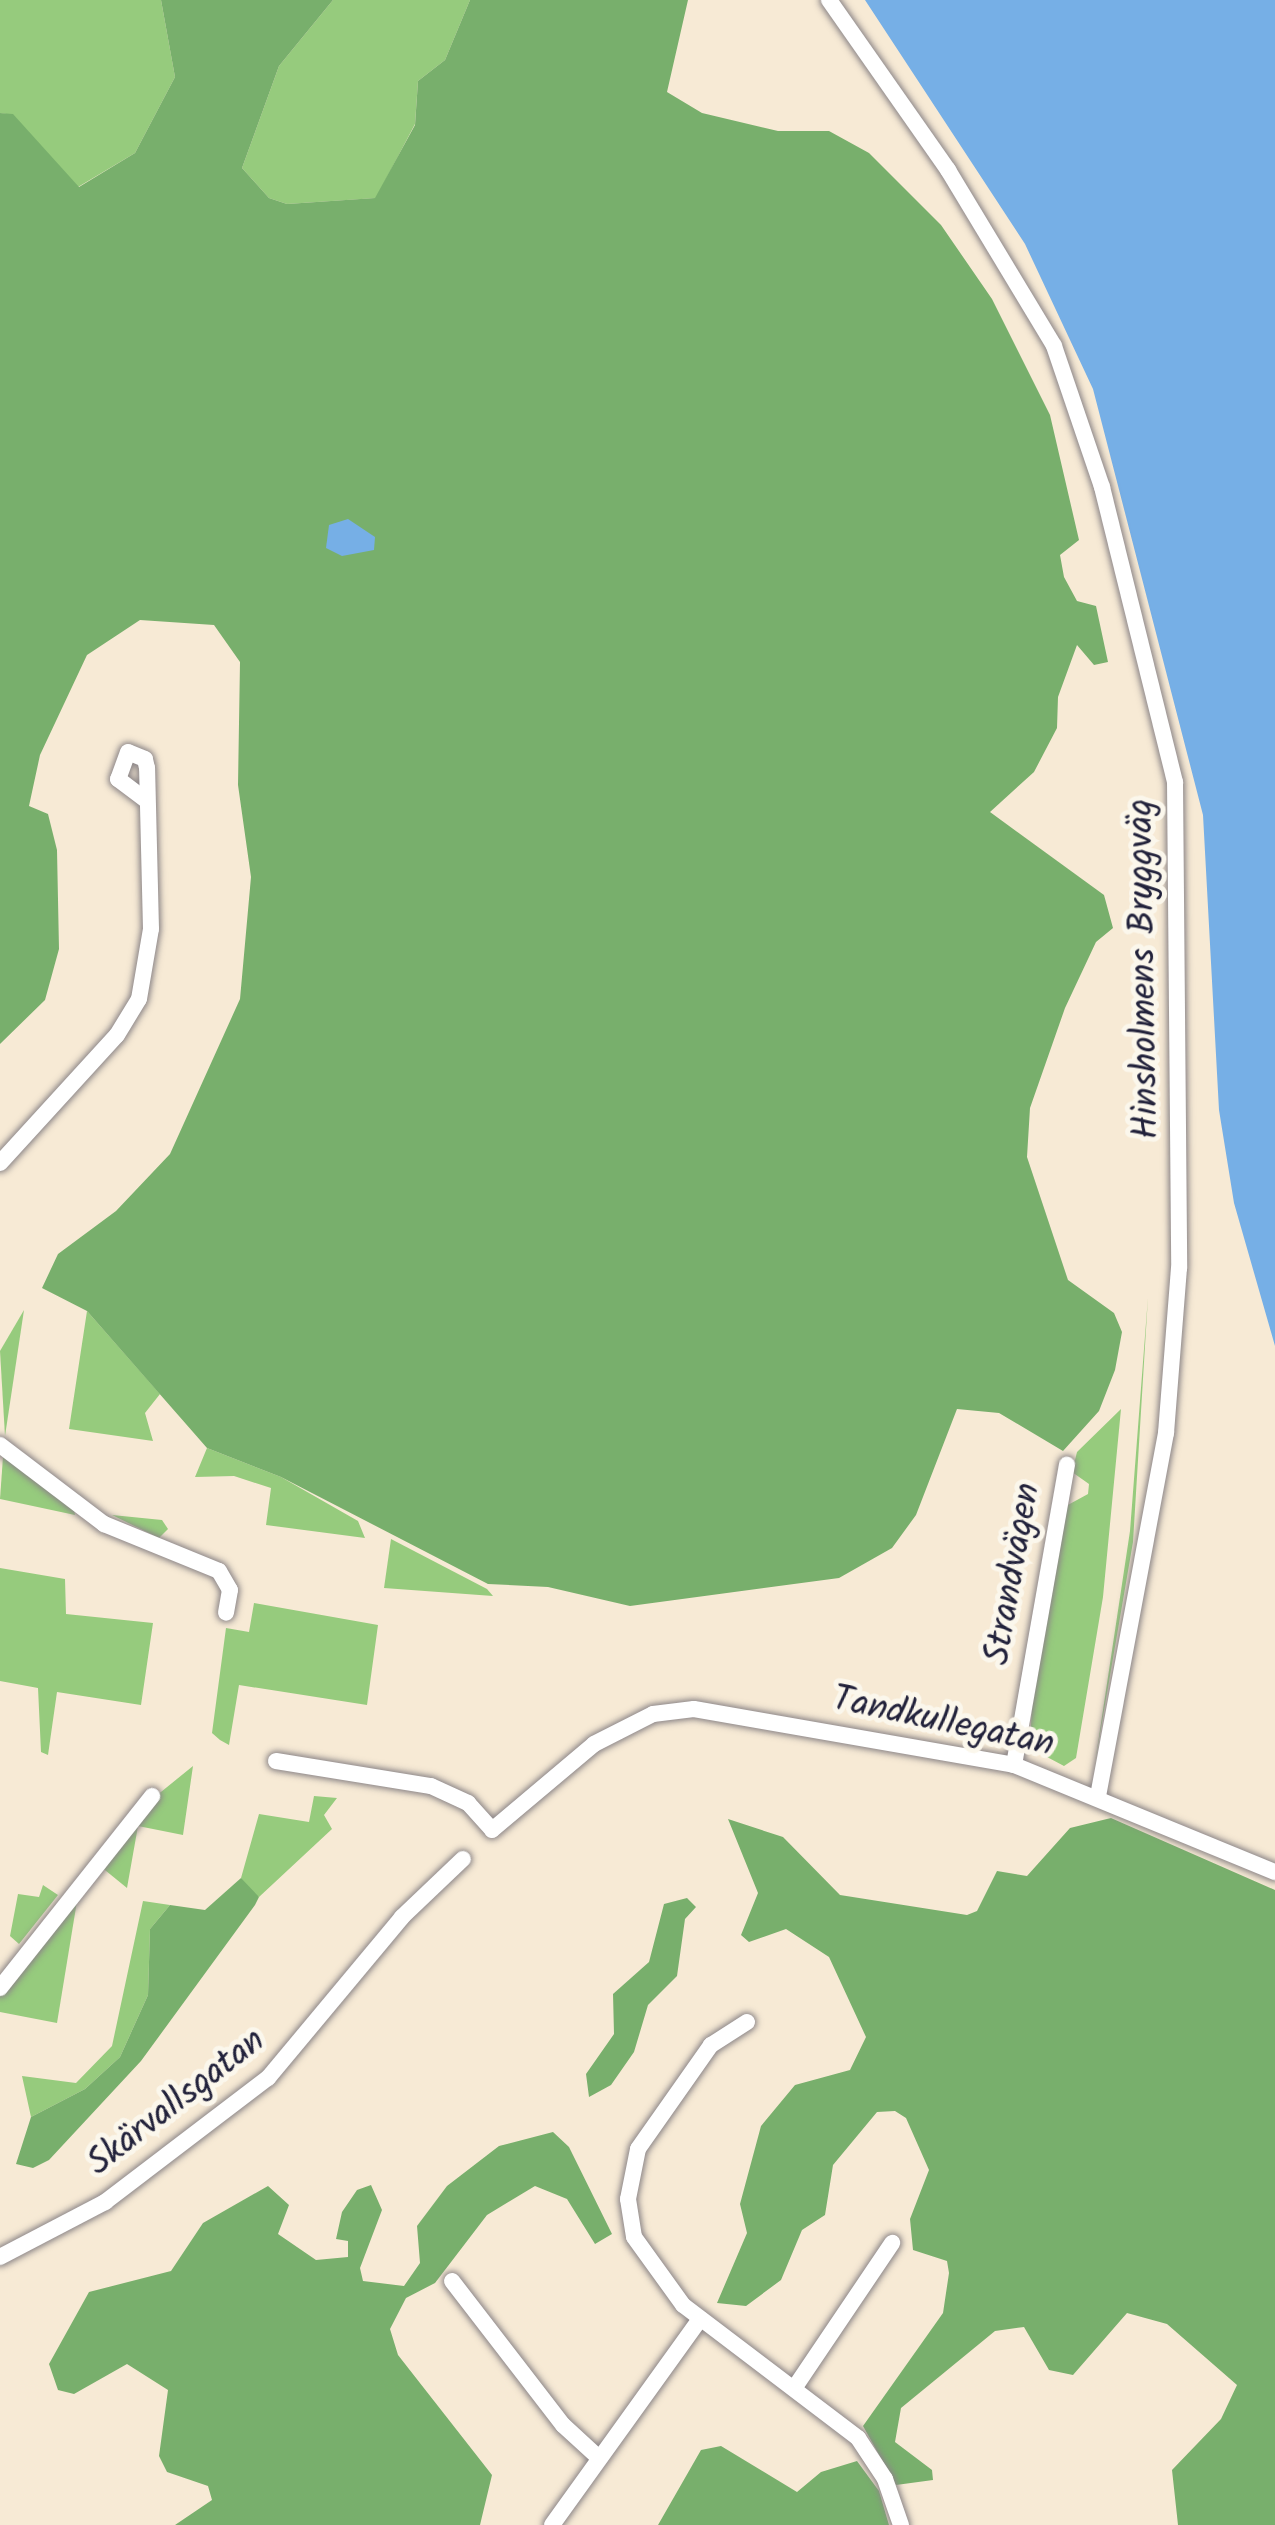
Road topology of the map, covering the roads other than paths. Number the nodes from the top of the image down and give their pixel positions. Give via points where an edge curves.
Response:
1 (829, 0) edge
2 (146, 800) dead end
3 (0, 1163) edge
4 (0, 1445) edge
5 (1067, 1466) dead end
6 (226, 1613) dead end
7 (275, 1761) dead end
8 (1014, 1765) junction
9 (152, 1796) dead end
10 (1098, 1797) junction
11 (463, 1859) dead end
12 (1275, 1873) edge
13 (0, 1988) edge
14 (747, 2022) dead end
15 (892, 2242) dead end
16 (0, 2257) edge
17 (452, 2281) dead end
18 (700, 2319) junction
19 (795, 2387) junction
20 (599, 2458) junction
21 (552, 2525) edge
22 (901, 2525) edge

1 - 10 street, Hinsholmens Bryggväg via 949,170 1054,346 1102,488 1177,794 1173,998 1183,1189 1176,1315 1166,1433
2 - 3 street via 151,929 139,999 101,1054
4 - 6 street via 104,1524 219,1570 230,1590
5 - 8 street, Strandvägen
7 - 8 street, Tandkullegatan via 431,1786 469,1803 492,1830 543,1780 653,1714 694,1709
8 - 10 street, Tandkullegatan
9 - 13 street
10 - 12 street, Tandkullegatan
11 - 16 street, Skärvallsgatan via 402,1917 268,2078 105,2203
14 - 18 street via 711,2044 632,2162 634,2237
15 - 19 street
17 - 20 street via 535,2391
18 - 19 street
18 - 20 street
19 - 22 street via 869,2452
20 - 21 street

